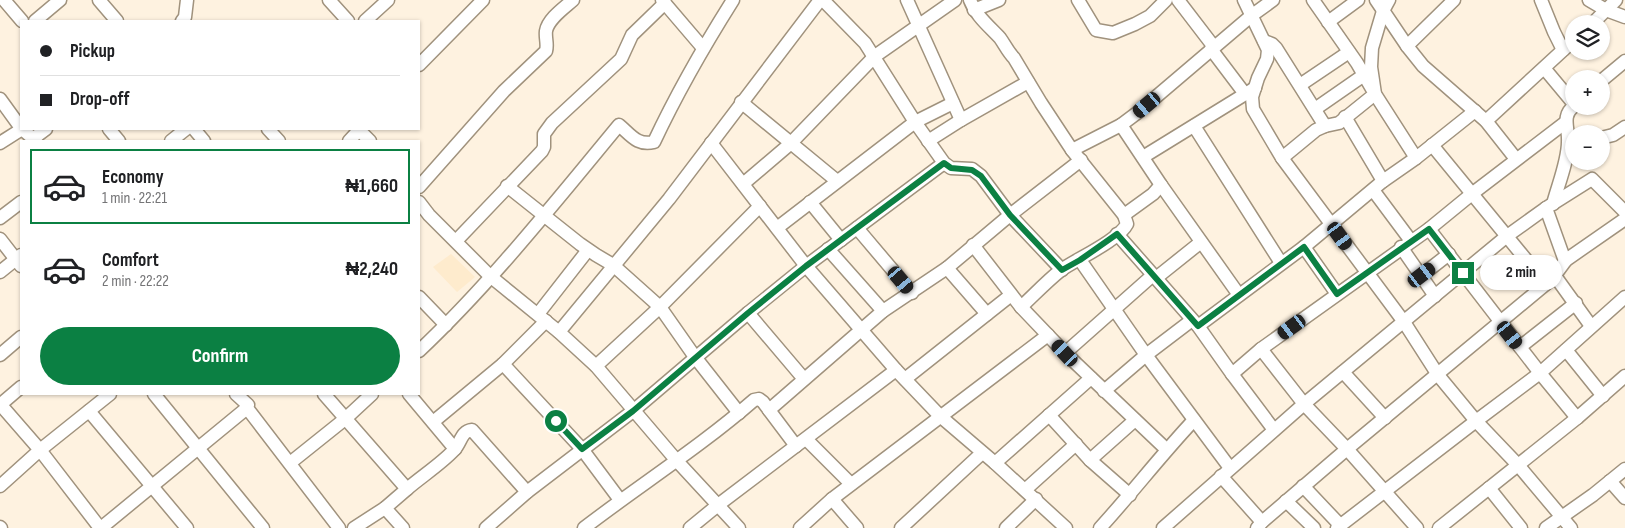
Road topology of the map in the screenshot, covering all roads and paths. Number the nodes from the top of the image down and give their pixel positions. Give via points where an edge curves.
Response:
1 (4, 0) edge
2 (60, 0) edge
3 (99, 0) edge
4 (187, 0) edge
5 (329, 0) edge
6 (388, 0) edge
7 (484, 0) edge
8 (573, 0) edge
9 (733, 0) edge
10 (822, 0) edge
11 (907, 0) edge
12 (956, 0) edge
13 (999, 0) edge
14 (1078, 0) edge
15 (1166, 0) edge
16 (1178, 0) edge
17 (1244, 0) edge
18 (1273, 0) edge
19 (1313, 0) edge
20 (1454, 0) edge
21 (1541, 0) edge
22 (1589, 0) edge
23 (1616, 0) edge
24 (1353, 1) edge
25 (0, 2) edge
26 (663, 2) edge
27 (1383, 4) edge
28 (972, 5) edge
29 (1606, 10) junction
30 (1601, 15) edge
31 (1251, 16) junction
32 (1625, 16) edge
33 (21, 20) edge
34 (36, 20) edge
35 (116, 20) edge
36 (183, 20) edge
37 (347, 20) edge
38 (366, 20) edge
39 (1328, 22) junction
40 (919, 25) junction
41 (1264, 41) junction
42 (1407, 46) junction
43 (703, 48) junction
44 (1212, 48) junction
45 (1563, 50) joint
46 (1349, 52) junction
47 (874, 56) junction
48 (1625, 61) edge
49 (420, 64) edge
50 (1544, 68) junction
51 (1610, 74) edge
52 (1364, 75) junction
53 (1028, 82) junction
54 (1300, 86) junction
55 (1250, 91) junction
56 (1375, 94) junction
57 (1565, 94) edge
58 (0, 99) edge
59 (741, 102) junction
60 (953, 103) junction
61 (1315, 109) junction
62 (1475, 111) junction
63 (1566, 115) edge
64 (1345, 117) junction
65 (961, 120) junction
66 (1486, 121) junction
67 (915, 122) junction
68 (1566, 122) junction
69 (1120, 125) junction
70 (1567, 125) edge
71 (20, 126) edge
72 (1194, 126) junction
73 (1325, 126) junction
74 (1625, 126) edge
75 (20, 130) edge
76 (23, 130) edge
77 (45, 130) edge
78 (110, 130) edge
79 (185, 130) edge
80 (195, 130) edge
81 (269, 130) edge
82 (358, 130) edge
83 (360, 130) edge
84 (1610, 136) edge
85 (35, 140) edge
86 (118, 140) edge
87 (172, 140) edge
88 (203, 140) edge
89 (278, 140) edge
90 (350, 140) edge
91 (369, 140) edge
92 (928, 141) junction
93 (0, 143) edge
94 (711, 143) junction
95 (790, 144) junction
96 (1432, 145) junction
97 (1072, 150) junction
98 (1144, 158) junction
99 (1282, 158) junction
100 (1416, 158) junction
101 (1516, 159) junction
102 (1081, 160) junction
103 (1565, 161) edge
104 (944, 163) junction
105 (837, 181) junction
106 (1383, 181) junction
107 (743, 184) junction
108 (1161, 185) junction
109 (420, 186) edge
110 (508, 186) junction
111 (1373, 190) junction
112 (1473, 193) junction
113 (810, 202) junction
114 (20, 203) edge
115 (420, 203) edge
116 (760, 206) junction
117 (1549, 206) junction
118 (1625, 212) edge
119 (1010, 215) junction
120 (1124, 215) junction
121 (543, 216) junction
122 (0, 218) edge
123 (1625, 219) edge
124 (1331, 224) junction
125 (777, 228) junction
126 (857, 228) junction
127 (1429, 229) junction
128 (1117, 234) junction
129 (1507, 236) junction
130 (0, 239) edge
131 (841, 240) junction
132 (456, 241) junction
133 (1201, 242) junction
134 (1406, 244) junction
135 (973, 245) junction
136 (1304, 247) junction
137 (828, 249) junction
138 (588, 250) junction
139 (1449, 254) junction
140 (20, 260) edge
141 (1080, 260) junction
142 (1566, 260) junction
143 (1280, 263) junction
144 (613, 265) junction
145 (806, 266) junction
146 (947, 268) junction
147 (1062, 270) junction
148 (0, 272) edge
149 (1366, 273) junction
150 (1463, 273) junction
151 (1422, 275) junction
152 (490, 276) junction
153 (1155, 277) junction
154 (1551, 280) junction
155 (912, 293) junction
156 (1337, 294) junction
157 (1011, 295) junction
158 (1239, 295) junction
159 (1435, 296) junction
160 (1625, 297) edge
161 (420, 298) edge
162 (1576, 304) junction
163 (660, 307) junction
164 (1021, 307) junction
165 (1115, 309) junction
166 (883, 311) junction
167 (748, 313) junction
168 (987, 314) junction
169 (542, 318) junction
170 (1404, 322) junction
171 (1501, 322) junction
172 (1195, 323) junction
173 (446, 325) junction
174 (1591, 326) junction
175 (861, 329) junction
176 (559, 332) junction
177 (1048, 335) junction
178 (20, 338) edge
179 (1520, 347) junction
180 (1261, 349) junction
181 (420, 350) edge
182 (1566, 350) junction
183 (1065, 353) junction
184 (1146, 354) junction
185 (0, 355) edge
186 (695, 357) junction
187 (503, 364) junction
188 (596, 366) junction
189 (896, 370) junction
190 (1343, 372) junction
191 (1540, 373) junction
192 (1232, 374) junction
193 (1438, 375) junction
194 (1625, 376) edge
195 (1091, 378) junction
196 (804, 379) junction
197 (905, 379) junction
198 (20, 388) edge
199 (1104, 391) junction
200 (109, 395) edge
201 (155, 395) edge
202 (238, 395) edge
203 (325, 395) edge
204 (371, 395) edge
205 (410, 395) edge
206 (1603, 396) junction
207 (0, 404) edge
208 (1304, 404) junction
209 (246, 408) junction
210 (769, 410) junction
211 (89, 411) junction
212 (633, 411) junction
213 (739, 413) junction
214 (1049, 415) junction
215 (940, 416) junction
216 (1385, 418) junction
217 (1577, 418) junction
218 (345, 419) junction
219 (1135, 420) junction
220 (1194, 420) junction
221 (1476, 421) junction
222 (433, 422) junction
223 (1274, 430) junction
224 (801, 442) junction
225 (1076, 444) junction
226 (199, 448) junction
227 (455, 449) junction
228 (582, 449) junction
229 (1166, 449) junction
230 (1347, 449) junction
231 (40, 450) junction
232 (982, 453) junction
233 (1090, 460) junction
234 (677, 461) junction
235 (290, 463) junction
236 (995, 463) junction
237 (1518, 465) junction
238 (1625, 469) edge
239 (1225, 472) junction
240 (1610, 481) junction
241 (851, 484) junction
242 (0, 486) edge
243 (152, 486) junction
244 (1303, 486) junction
245 (1489, 488) junction
246 (407, 489) junction
247 (1025, 490) junction
248 (527, 492) junction
249 (1385, 492) junction
250 (1130, 495) junction
251 (1625, 498) edge
252 (832, 499) junction
253 (1036, 499) junction
254 (620, 500) junction
255 (1286, 502) junction
256 (718, 505) junction
257 (386, 508) junction
258 (1561, 516) junction
259 (1260, 525) edge
260 (1169, 526) edge
261 (1339, 527) edge
262 (101, 528) edge
263 (187, 528) edge
264 (263, 528) edge
265 (339, 528) edge
266 (354, 528) edge
267 (402, 528) edge
268 (487, 528) edge
269 (584, 528) edge
270 (690, 528) edge
271 (739, 528) edge
272 (800, 528) edge
273 (857, 528) edge
274 (901, 528) edge
275 (1006, 528) edge
276 (1066, 528) edge
277 (1100, 528) edge
278 (1314, 528) edge
279 (1417, 528) edge
280 (1439, 528) edge
281 (1521, 528) edge
282 (1546, 528) edge
283 (1571, 528) edge

1 - 25 street
1 - 33 street
2 - 34 street
3 - 35 street
4 - 36 street
5 - 37 street
6 - 38 street
7 - 49 street
8 - 109 street via 548,24 546,51 504,91
9 - 43 street
10 - 47 street
10 - 59 street
11 - 40 street
12 - 40 street
13 - 28 street
14 - 15 street via 1096,30 1113,33 1150,16
16 - 44 street
17 - 31 street
18 - 31 street
19 - 39 street
20 - 42 street
21 - 45 street
22 - 29 street
23 - 29 street
24 - 39 street
26 - 43 street
26 - 110 street via 632,35 621,59 552,123 544,134 542,150
27 - 42 street
27 - 56 street via 1372,48
28 - 53 street via 1001,40
29 - 30 street
29 - 32 street
31 - 41 street
31 - 44 street
39 - 46 street
40 - 47 street
40 - 60 street
41 - 54 street via 1276,48
41 - 55 street via 1267,59
42 - 62 street via 1423,66
43 - 121 street via 654,142 641,143 619,125
44 - 55 street
44 - 69 street
45 - 50 street
46 - 52 street
46 - 54 street
47 - 67 street
47 - 95 street
48 - 51 street
50 - 57 street
50 - 66 street
52 - 56 street
52 - 61 street
53 - 65 street
53 - 97 street
54 - 61 street
55 - 72 street
55 - 99 street via 1253,109
56 - 64 street
56 - 100 street
58 - 71 street
59 - 94 street
59 - 95 street
60 - 65 street
60 - 67 street
61 - 73 street
62 - 66 street
62 - 96 street
63 - 68 street
64 - 73 street
64 - 106 street
65 - 92 street
66 - 101 street
67 - 92 street
67 - 105 street
68 - 70 street
68 - 101 street
69 - 97 street
69 - 98 street
72 - 98 street
72 - 143 street
73 - 99 street
74 - 84 street
75 - 93 street
76 - 85 street
77 - 85 street
78 - 86 street
79 - 87 street
80 - 88 street
81 - 89 street
82 - 90 street
83 - 91 street
92 - 104 street
94 - 107 street
94 - 144 street
95 - 105 street
95 - 107 street
96 - 100 street
96 - 112 street
97 - 102 street
98 - 108 street
99 - 124 street
100 - 106 street
101 - 112 street
102 - 119 street
102 - 120 street
103 - 117 street
104 - 119 street via 951,168 972,170 981,176
104 - 126 street
105 - 113 street
106 - 111 street
107 - 116 street
108 - 120 street
108 - 133 street
110 - 121 street
110 - 132 street
111 - 124 street
111 - 134 street
112 - 127 street
112 - 129 street
113 - 125 street
113 - 131 street
114 - 122 street
115 - 132 street
116 - 125 street
116 - 163 street
117 - 118 street via 1592,179
117 - 129 street
117 - 142 street
119 - 135 street
119 - 147 street
120 - 128 street via 1127,224
121 - 138 street
121 - 152 street
123 - 142 street
124 - 136 street
124 - 149 street
125 - 145 street
126 - 131 street
126 - 155 street
127 - 134 street
127 - 139 street
128 - 141 street
128 - 153 street
129 - 150 street
129 - 154 street
130 - 140 street
131 - 137 street
132 - 152 street
133 - 153 street
133 - 158 street
134 - 149 street
134 - 151 street
135 - 146 street
135 - 157 street
136 - 143 street
136 - 156 street
137 - 145 street
137 - 166 street
138 - 144 street
138 - 169 street
139 - 150 street
139 - 151 street
140 - 148 street
141 - 147 street
141 - 165 street
142 - 154 street
143 - 158 street
144 - 163 street
144 - 176 street
145 - 167 street
145 - 175 street
146 - 155 street
146 - 168 street
147 - 164 street
149 - 156 street
149 - 170 street
150 - 159 street
150 - 171 street
151 - 159 street
152 - 169 street
152 - 173 street
153 - 165 street
153 - 172 street
154 - 162 street
154 - 171 street
155 - 166 street
156 - 180 street
157 - 164 street
157 - 168 street
158 - 172 street
159 - 170 street
160 - 174 street
161 - 173 street
162 - 174 street
162 - 179 street
163 - 186 street
163 - 188 street
164 - 177 street
165 - 183 street
165 - 184 street
166 - 175 street
167 - 186 street
167 - 196 street
168 - 197 street
169 - 176 street
169 - 187 street
170 - 190 street
170 - 193 street
171 - 179 street
171 - 193 street
172 - 184 street
172 - 192 street
173 - 181 street
174 - 182 street
175 - 189 street
175 - 196 street
176 - 188 street
177 - 183 street
177 - 215 street
178 - 185 street
179 - 191 street
180 - 192 street
180 - 208 street
182 - 191 street
182 - 206 street
183 - 195 street
184 - 199 street
184 - 220 street
186 - 212 street
186 - 213 street
187 - 222 street
187 - 228 street
188 - 212 street
189 - 197 street
189 - 224 street
190 - 208 street
190 - 216 street
191 - 217 street
191 - 221 street
192 - 223 street
193 - 216 street
193 - 221 street
194 - 206 street
195 - 199 street
195 - 214 street
196 - 210 street
197 - 215 street
198 - 207 street
199 - 219 street
200 - 211 street
201 - 226 street
202 - 209 street via 248,405
203 - 218 street
204 - 218 street
205 - 222 street
206 - 217 street
207 - 231 street
208 - 223 street
208 - 230 street
209 - 226 street
209 - 235 street
210 - 213 street via 759,399
210 - 224 street
211 - 231 street
211 - 243 street
212 - 228 street
212 - 234 street
213 - 234 street
214 - 225 street
214 - 236 street
215 - 232 street
215 - 241 street
216 - 230 street
217 - 237 street
218 - 235 street
218 - 246 street
219 - 229 street
219 - 233 street
220 - 229 street
220 - 239 street
221 - 237 street
221 - 249 street
222 - 227 street
223 - 239 street
224 - 241 street
224 - 256 street
225 - 233 street
225 - 247 street
226 - 243 street
226 - 264 street
227 - 246 street
227 - 248 street via 462,436 472,430
228 - 248 street
228 - 254 street
229 - 250 street
230 - 244 street
230 - 249 street
231 - 242 street
231 - 262 street
232 - 236 street
232 - 274 street
233 - 250 street
234 - 254 street
234 - 256 street
235 - 265 street
236 - 247 street
237 - 245 street
237 - 258 street
238 - 240 street
239 - 259 street
239 - 260 street
240 - 251 street
240 - 258 street
241 - 252 street
243 - 262 street
243 - 263 street
244 - 255 street
244 - 261 street
245 - 280 street
245 - 281 street
246 - 257 street
247 - 253 street
248 - 268 street
249 - 261 street
249 - 279 street
250 - 277 street
252 - 272 street
252 - 273 street
253 - 275 street
253 - 276 street
254 - 269 street
255 - 259 street
255 - 278 street
256 - 270 street
256 - 271 street
257 - 266 street
257 - 267 street
258 - 282 street
258 - 283 street

